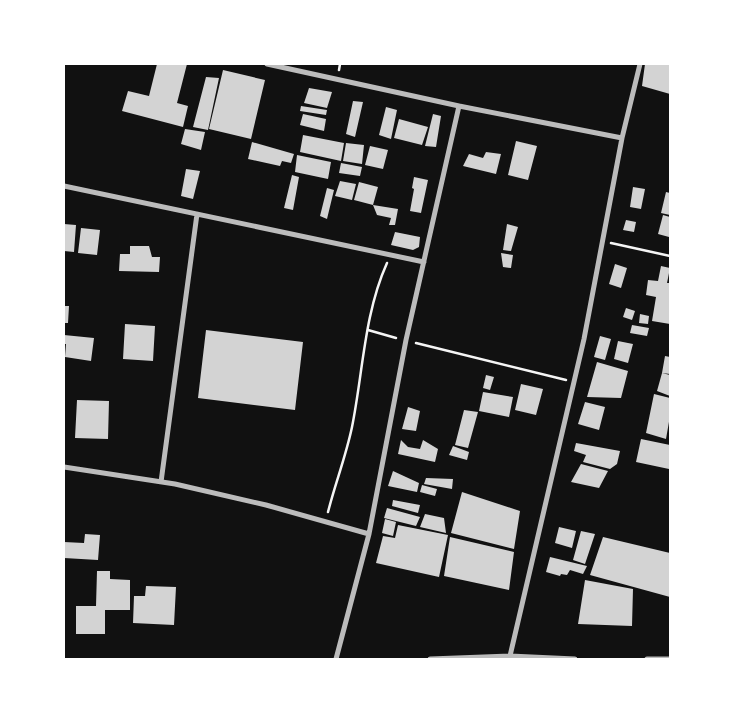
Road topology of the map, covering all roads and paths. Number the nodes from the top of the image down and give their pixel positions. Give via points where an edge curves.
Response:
1 (267, 64) edge
2 (640, 64) edge
3 (460, 106) junction
4 (622, 138) junction
5 (64, 186) edge
6 (196, 214) junction
7 (602, 242) junction
8 (391, 255) junction
9 (670, 256) edge
10 (424, 262) junction
11 (368, 330) junction
12 (406, 340) junction
13 (573, 381) junction
14 (64, 467) edge
15 (161, 482) junction
16 (325, 522) junction
17 (369, 534) junction
18 (510, 656) junction
19 (336, 659) edge
20 (430, 659) edge
21 (575, 659) edge
22 (646, 659) edge
23 (670, 659) edge

1 - 3 street
2 - 4 street
3 - 4 street
3 - 10 street
4 - 7 street
5 - 6 street
6 - 8 street
6 - 15 street
7 - 9 path
7 - 13 street
8 - 10 street
8 - 11 path via 376,288
10 - 12 street
11 - 12 path
11 - 16 path via 344,463
12 - 13 path
12 - 17 street
13 - 18 street
14 - 15 street
15 - 16 street via 266,505
16 - 17 street
17 - 19 street
18 - 20 street
18 - 21 street
22 - 23 street

